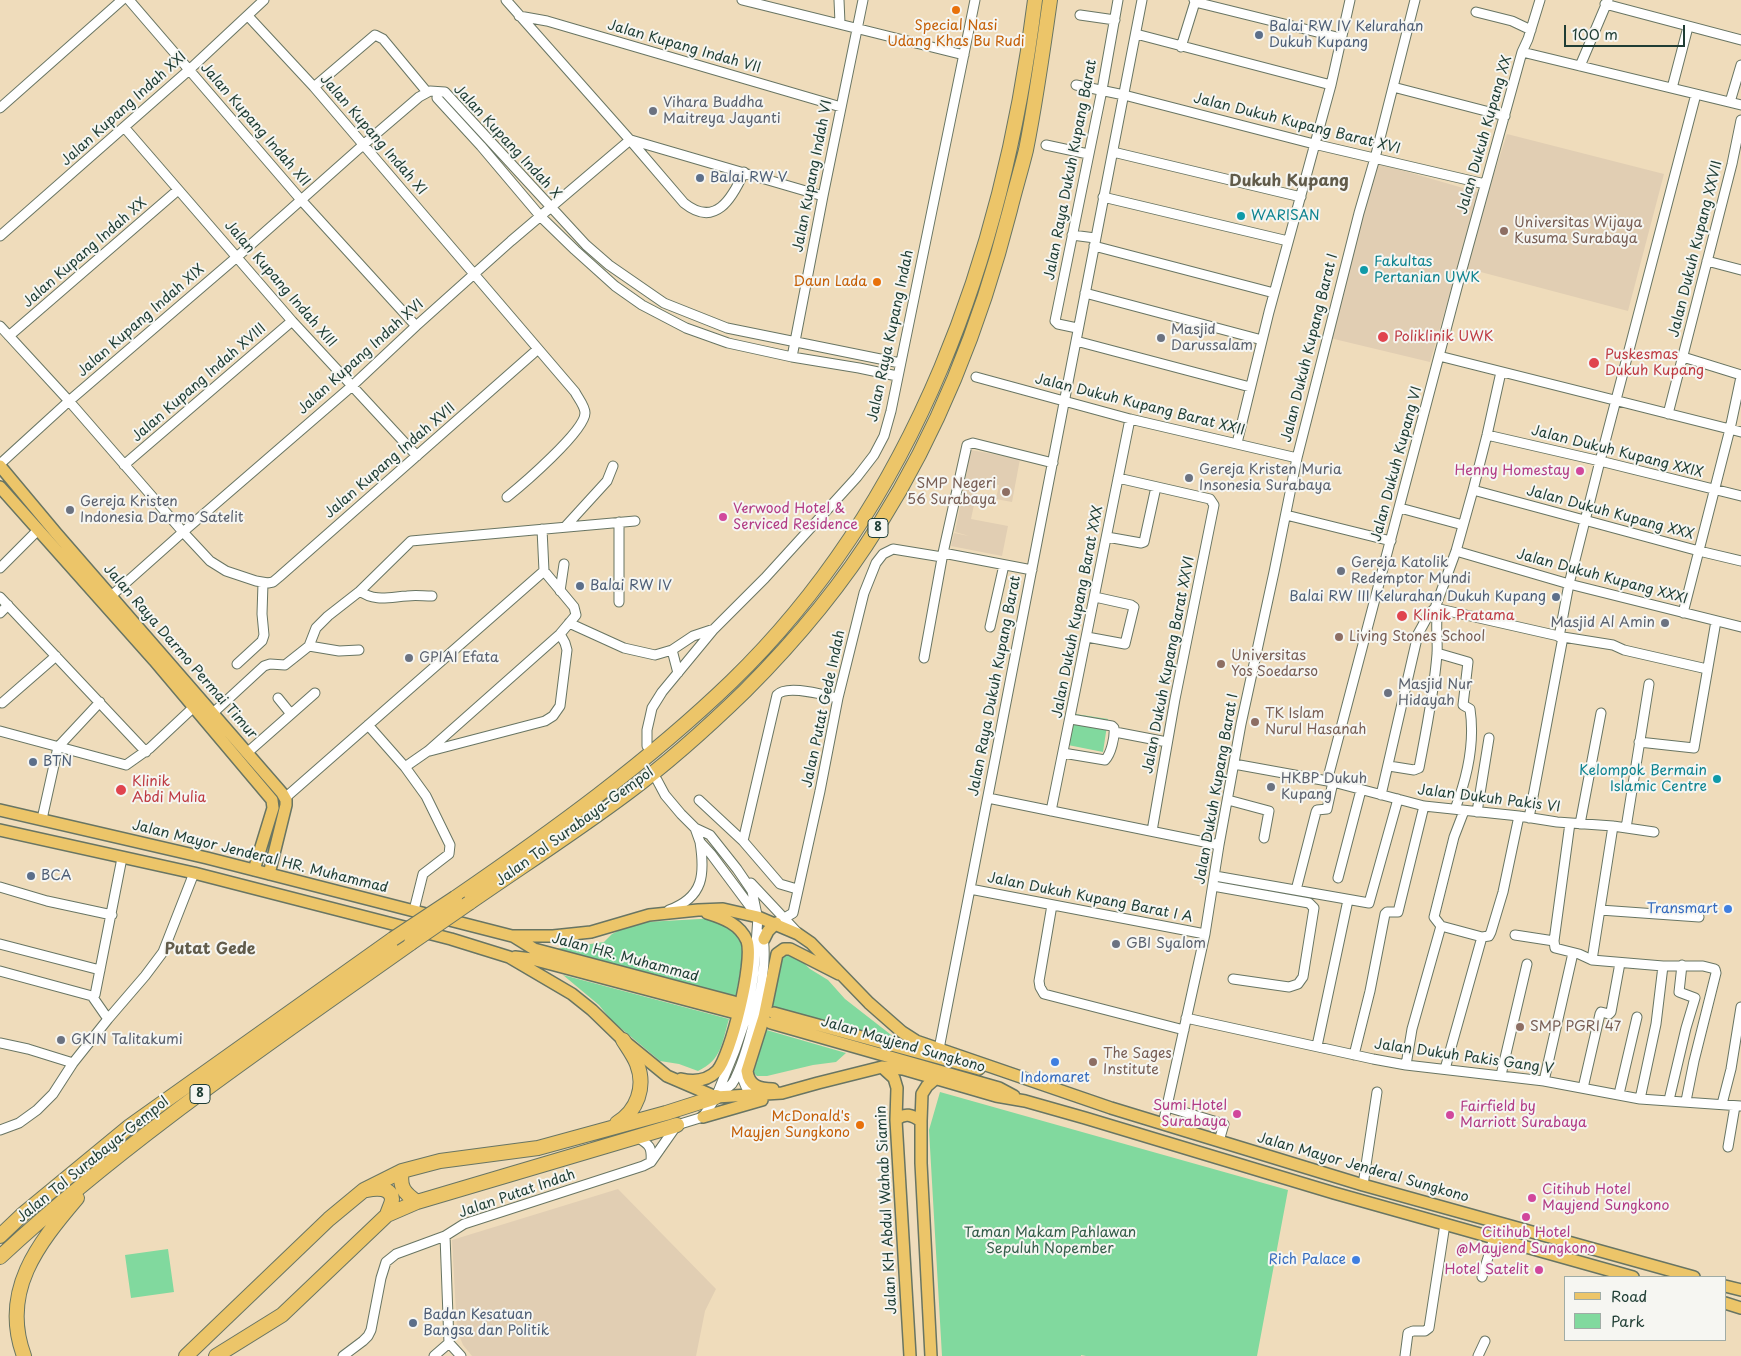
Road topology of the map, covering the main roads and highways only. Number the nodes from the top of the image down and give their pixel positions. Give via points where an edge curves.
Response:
1 (1035, 0) edge
2 (1050, 0) edge
3 (0, 465) edge
4 (0, 486) edge
5 (38, 524) junction
6 (197, 703) junction
7 (0, 810) edge
8 (0, 830) edge
9 (254, 870) junction
10 (269, 874) junction
11 (698, 910) junction
12 (780, 920) junction
13 (512, 936) junction
14 (764, 939) road end
15 (510, 957) junction
16 (842, 976) junction
17 (623, 1040) junction
18 (882, 1067) junction
19 (659, 1071) junction
20 (935, 1079) junction
21 (1027, 1079) junction
22 (807, 1086) junction
23 (782, 1094) junction
24 (716, 1097) junction
25 (1025, 1101) junction
26 (703, 1117) road end
27 (896, 1120) junction
28 (921, 1121) junction
29 (677, 1125) road end
30 (596, 1132) junction
31 (104, 1167) junction
32 (402, 1171) junction
33 (1364, 1186) junction
34 (364, 1190) junction
35 (1351, 1197) junction
36 (1365, 1201) junction
37 (417, 1202) junction
38 (387, 1215) junction
39 (0, 1236) edge
40 (0, 1257) edge
41 (1629, 1276) edge
42 (1690, 1276) edge
43 (1726, 1286) edge
44 (1741, 1290) edge
45 (1726, 1303) edge
46 (1741, 1308) edge
47 (929, 1319) junction
48 (908, 1320) junction
49 (24, 1356) edge
50 (186, 1356) edge
51 (216, 1356) edge
52 (910, 1356) edge
53 (931, 1356) edge

1 - 39 highway, Jalan Tol Surabaya–Gempol / 8, bridge via 1011,149 974,282 952,345 912,435 854,534 793,616 731,682 587,804 130,1126
2 - 31 highway, Jalan Tol Surabaya–Gempol / 8, bridge via 1025,151 975,328 905,481 878,528 813,616 782,653 724,711 627,793 225,1075
3 - 5 main road, Jalan Raya Darmo Permai Timur
4 - 5 main road, Jalan Raya Darmo Permai Timur
5 - 6 main road, Jalan Raya Darmo Permai Timur
6 - 9 main road, Jalan Raya Darmo Permai Timur via 273,802
6 - 10 main road, Jalan Raya Darmo Permai Timur via 213,713 285,798
7 - 9 main road, Jalan Mayor Jenderal HR. Muhammad
8 - 15 main road via 194,874
9 - 10 main road, Jalan Mayor Jenderal HR. Muhammad
10 - 13 main road, Jalan Mayor Jenderal HR. Muhammad
11 - 12 main road via 723,910
11 - 13 main road via 649,915 591,932
11 - 19 main road via 733,924 747,942 748,966 739,1010 727,1051 712,1076 688,1080
12 - 14 main road via 768,930
12 - 16 main road via 811,943
13 - 15 main road, Jalan HR. Muhammad via 534,949 733,1007 532,959
15 - 17 main road via 572,994
16 - 21 main road via 868,1003 916,1040
16 - 22 main road via 787,949 779,952 775,961 748,1077 754,1086 762,1089
17 - 19 main road
17 - 30 highway via 641,1078 639,1096 630,1114 619,1123
18 - 20 main road via 903,1069
18 - 22 main road
18 - 27 main road, Jalan KH Abdul Wahab Siamin via 894,1078 897,1088
19 - 24 main road
20 - 25 main road
20 - 28 main road via 922,1094
21 - 25 main road, Jalan Mayjend Sungkono via 987,1072 773,1018 998,1088
21 - 33 main road, Jalan Mayor Jenderal Sungkono
22 - 23 main road
23 - 24 main road
23 - 26 main road
24 - 30 highway
25 - 35 main road
27 - 28 main road via 908,1115
27 - 48 main road, Jalan KH Abdul Wahab Siamin
28 - 47 main road
29 - 37 highway
30 - 32 highway via 538,1148 440,1161
31 - 40 highway, Jalan Tol Surabaya–Gempol / 8
31 - 49 highway via 42,1240 17,1280 11,1308 12,1329
32 - 34 highway
32 - 37 highway via 401,1187
33 - 35 main road via 1362,1195
33 - 36 main road
33 - 42 main road, Jalan Mayor Jenderal Sungkono
34 - 38 highway via 386,1190 392,1200
34 - 50 highway via 329,1219
35 - 36 main road
36 - 41 main road
37 - 38 highway
38 - 51 highway via 282,1315
43 - 44 main road
45 - 46 main road
47 - 48 main road
47 - 53 main road
48 - 52 main road, Jalan KH Abdul Wahab Siamin

